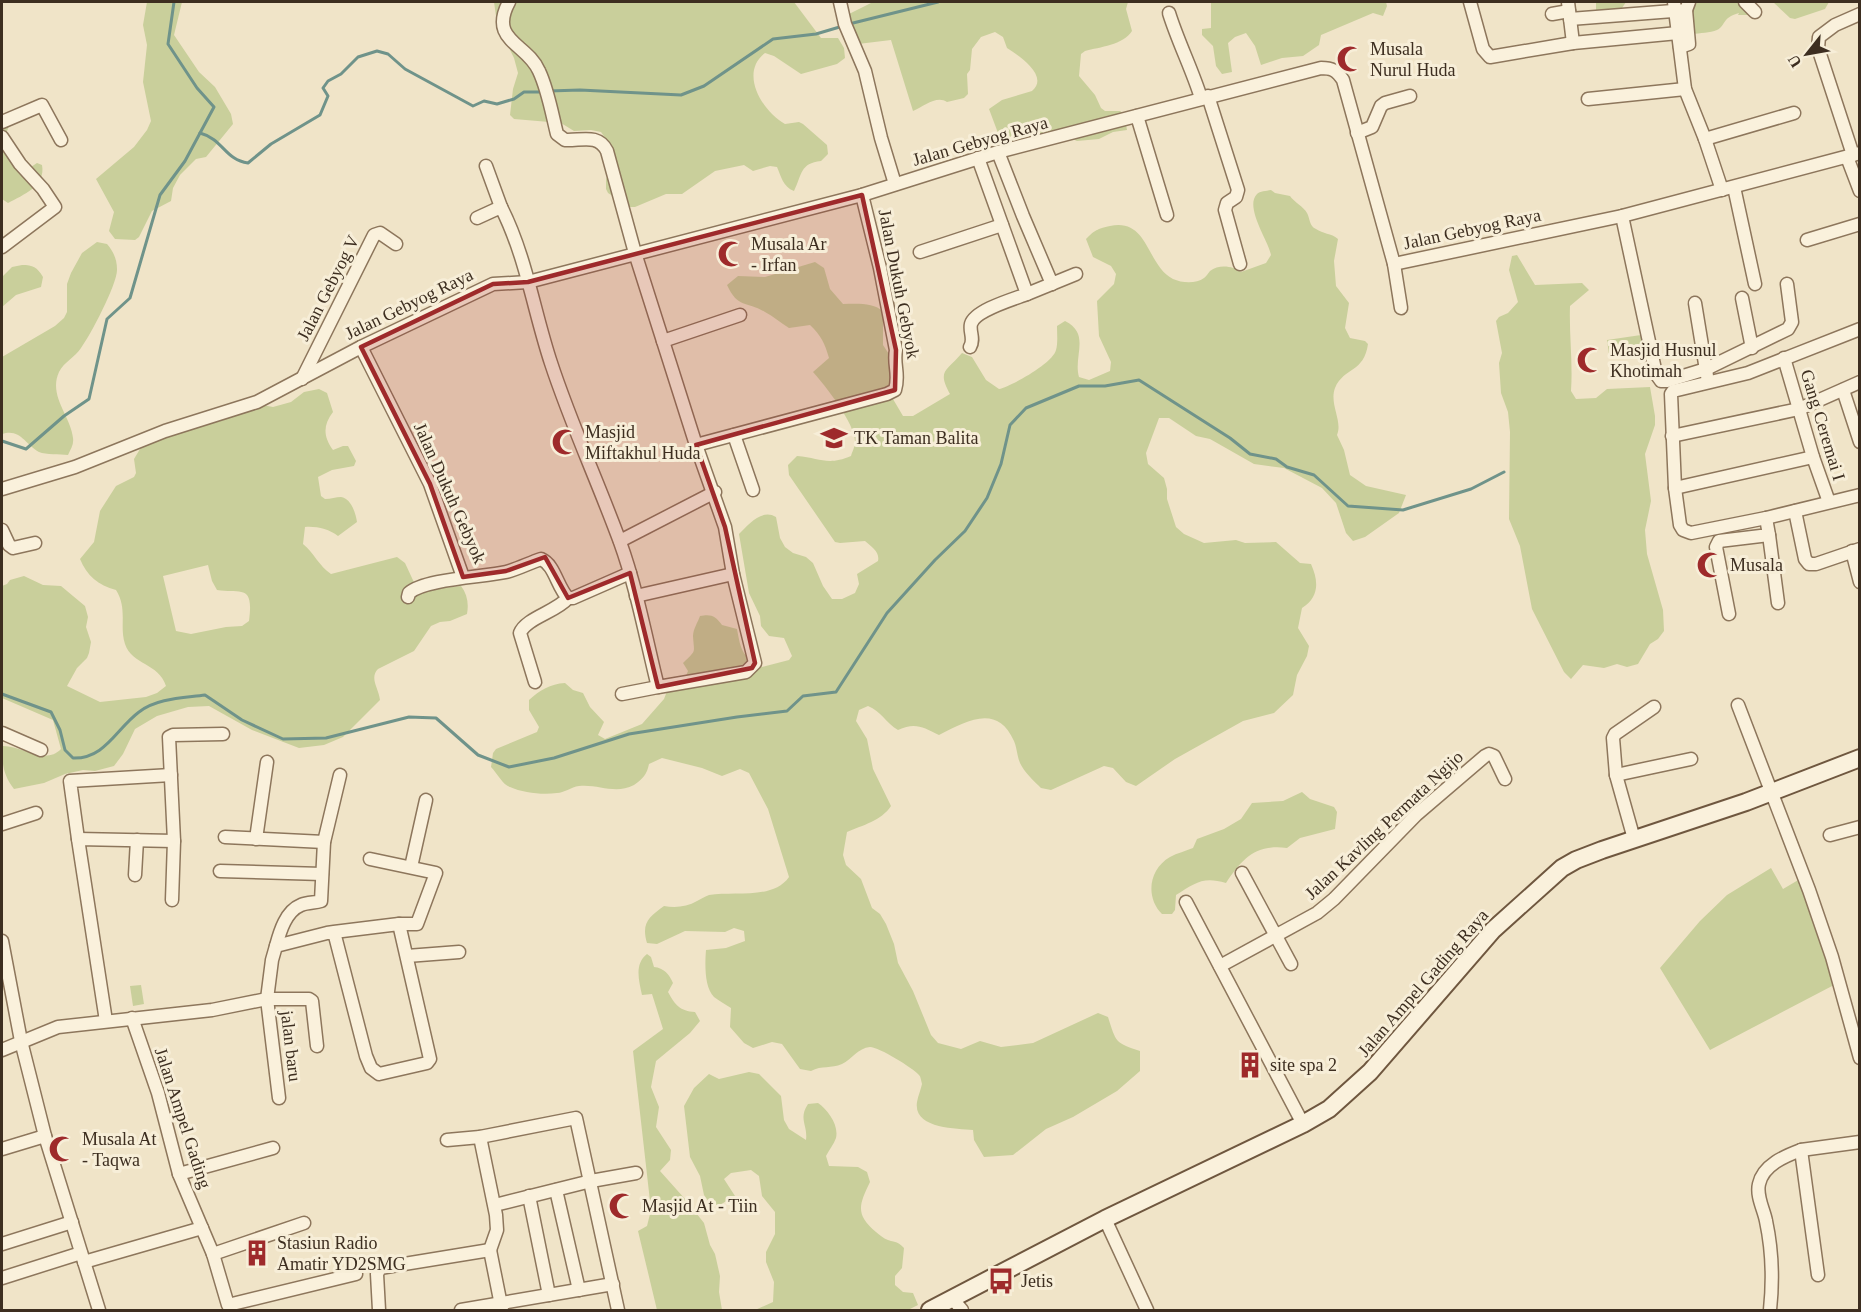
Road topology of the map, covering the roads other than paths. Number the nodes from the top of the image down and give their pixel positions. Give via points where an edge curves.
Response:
1 (509, 2) edge
2 (840, 2) edge
3 (1470, 2) edge
4 (1745, 2) edge
5 (1681, 6) edge
6 (1569, 11) edge
7 (1755, 12) dead end
8 (1169, 13) dead end
9 (1552, 14) dead end
10 (1860, 14) edge
11 (1678, 33) junction
12 (1574, 43) junction
13 (1680, 47) junction
14 (1685, 89) junction
15 (1410, 96) dead end
16 (1205, 97) junction
17 (1588, 99) dead end
18 (1794, 113) dead end
19 (1137, 116) junction
20 (2, 122) edge
21 (1357, 133) junction
22 (2, 136) edge
23 (1705, 139) junction
24 (61, 140) dead end
25 (998, 152) junction
26 (1853, 155) edge
27 (978, 158) junction
28 (486, 166) dead end
29 (895, 184) junction
30 (1728, 188) junction
31 (1860, 191) edge
32 (862, 195) junction
33 (501, 207) junction
34 (1167, 215) dead end
35 (1623, 216) junction
36 (477, 218) dead end
37 (1860, 224) edge
38 (1002, 225) junction
39 (1808, 240) dead end
40 (396, 244) dead end
41 (2, 248) edge
42 (920, 252) dead end
43 (635, 253) junction
44 (1240, 264) dead end
45 (1394, 264) junction
46 (1076, 274) dead end
47 (528, 282) junction
48 (1052, 284) junction
49 (1755, 284) dead end
50 (1787, 284) dead end
51 (1025, 290) junction
52 (1742, 298) dead end
53 (1695, 303) dead end
54 (1401, 308) dead end
55 (740, 315) dead end
56 (1860, 329) edge
57 (663, 341) junction
58 (361, 346) junction
59 (970, 347) dead end
60 (1752, 348) junction
61 (1784, 358) junction
62 (1707, 375) junction
63 (302, 380) junction
64 (1860, 382) edge
65 (1843, 390) junction
66 (1799, 409) junction
67 (734, 435) junction
68 (1672, 436) junction
69 (1860, 442) edge
70 (696, 445) junction
71 (1813, 458) junction
72 (1675, 488) junction
73 (2, 489) edge
74 (753, 490) dead end
75 (715, 492) junction
76 (1860, 495) edge
77 (1829, 502) junction
78 (1795, 511) junction
79 (1766, 518) junction
80 (2, 530) edge
81 (1769, 535) junction
82 (620, 541) junction
83 (35, 543) dead end
84 (1856, 550) edge
85 (630, 573) junction
86 (733, 574) junction
87 (463, 577) junction
88 (1860, 582) edge
89 (636, 596) junction
90 (408, 597) dead end
91 (568, 598) junction
92 (1778, 603) dead end
93 (1729, 614) dead end
94 (536, 682) dead end
95 (658, 687) junction
96 (622, 694) dead end
97 (1738, 705) dead end
98 (1654, 707) dead end
99 (2, 733) edge
100 (224, 734) dead end
101 (41, 750) dead end
102 (1860, 758) edge
103 (1691, 759) dead end
104 (267, 762) dead end
105 (171, 775) junction
106 (1616, 775) junction
107 (340, 776) dead end
108 (1505, 779) dead end
109 (1773, 791) junction
110 (426, 800) dead end
111 (36, 813) dead end
112 (2, 824) edge
113 (1860, 827) edge
114 (1830, 835) dead end
115 (225, 837) dead end
116 (1634, 838) junction
117 (78, 839) junction
118 (256, 839) junction
119 (137, 840) junction
120 (174, 841) junction
121 (324, 842) junction
122 (370, 859) dead end
123 (411, 867) junction
124 (220, 871) dead end
125 (1242, 873) dead end
126 (322, 874) junction
127 (135, 875) dead end
128 (172, 900) dead end
129 (1186, 902) dead end
130 (399, 924) junction
131 (334, 932) junction
132 (1275, 934) junction
133 (2, 946) edge
134 (276, 946) junction
135 (459, 952) dead end
136 (407, 956) junction
137 (1290, 964) dead end
138 (1220, 966) junction
139 (267, 999) junction
140 (132, 1018) junction
141 (106, 1021) junction
142 (21, 1041) junction
143 (317, 1046) dead end
144 (2, 1050) edge
145 (1860, 1058) edge
146 (279, 1098) dead end
147 (1303, 1124) junction
148 (45, 1136) junction
149 (480, 1137) junction
150 (447, 1140) dead end
151 (1860, 1142) edge
152 (273, 1148) dead end
153 (2, 1149) edge
154 (1801, 1150) junction
155 (636, 1173) dead end
156 (179, 1174) junction
157 (591, 1181) junction
158 (556, 1190) junction
159 (529, 1196) junction
160 (499, 1204) dead end
161 (1105, 1219) junction
162 (72, 1222) junction
163 (304, 1223) dead end
164 (202, 1228) junction
165 (2, 1244) edge
166 (490, 1250) junction
167 (213, 1254) junction
168 (83, 1258) junction
169 (356, 1274) dead end
170 (1818, 1275) dead end
171 (2, 1278) edge
172 (612, 1284) junction
173 (579, 1290) junction
174 (549, 1295) junction
175 (957, 1304) edge
176 (501, 1307) edge
177 (99, 1311) edge
178 (380, 1311) edge
179 (461, 1311) edge
180 (618, 1311) edge
181 (930, 1311) edge
182 (1147, 1311) edge
183 (1770, 1311) edge

1 - 43 street via 503,15 505,33 537,67 560,138 596,139 603,144
2 - 29 street via 865,71
3 - 12 street via 1483,49 1490,57
4 - 7 street
5 - 6 street
5 - 11 street
5 - 13 street via 1689,44
6 - 9 street
6 - 12 street
8 - 16 street via 1176,38
10 - 26 street via 1834,25 1819,37 1818,48
11 - 12 street
11 - 13 street
13 - 14 street
14 - 17 street
14 - 23 street
15 - 21 street via 1385,103 1372,127
16 - 19 street, Jalan Gebyog Raya
16 - 21 street, Jalan Gebyog Raya via 1332,68 1343,80
16 - 44 street via 1238,190 1225,210
18 - 23 street
19 - 25 street, Jalan Gebyog Raya
19 - 34 street
20 - 24 street via 42,105
21 - 45 street, Jalan Gebyog Raya
22 - 41 street via 56,207
23 - 30 street
25 - 27 street, Jalan Gebyog Raya
25 - 48 street
26 - 30 street, Jalan Gebyog Raya
26 - 31 street
27 - 29 street, Jalan Gebyog Raya
27 - 38 street
28 - 33 street
29 - 32 street, Jalan Gebyog Raya
30 - 35 street, Jalan Gebyog Raya
30 - 49 street
32 - 43 street, Jalan Gebyog Raya
32 - 67 street, Jalan Dukuh Gebyok via 896,350 895,390
33 - 36 street
33 - 47 street via 515,236
35 - 45 street, Jalan Gebyog Raya
35 - 62 street via 1656,374 1662,381
37 - 39 street
38 - 42 street
38 - 51 street
40 - 63 street, Jalan Gebyog V via 384,234 374,235
43 - 47 street, Jalan Gebyog Raya
43 - 57 street
45 - 54 street
46 - 48 street
47 - 58 street, Jalan Gebyog Raya via 493,284
47 - 82 street via 572,424
48 - 51 street
50 - 60 street via 1791,327
51 - 59 street via 972,320
52 - 60 street
53 - 62 street
55 - 57 street
56 - 61 street
57 - 70 street
58 - 63 street, Jalan Gebyog Raya
58 - 87 street, Jalan Dukuh Gebyok via 430,484
60 - 62 street
61 - 62 street via 1748,373
61 - 66 street, Gang Ceremai I
62 - 68 street via 1673,391
63 - 73 street, Jalan Gebyog Raya via 257,402
64 - 65 street
65 - 66 street
65 - 69 street
66 - 68 street
66 - 71 street, Gang Ceremai I
67 - 70 street, Jalan Dukuh Gebyok
67 - 74 street
68 - 72 street
70 - 75 street
71 - 72 street
71 - 77 street, Gang Ceremai I
72 - 79 street via 1680,525 1690,533
75 - 82 street
75 - 86 street
76 - 77 street
77 - 78 street
78 - 79 street
78 - 84 street via 1809,564
79 - 81 street
80 - 83 street via 9,545
81 - 92 street
81 - 93 street via 1719,541 1716,547
82 - 85 street
84 - 88 street
85 - 89 street
85 - 91 street
86 - 89 street
86 - 95 street via 755,663 746,672 733,676
87 - 90 street via 416,588
87 - 91 street, Jalan Dukuh Gebyok via 506,572 541,559 548,563
89 - 95 street
91 - 94 street via 520,633
95 - 96 street
97 - 109 street
98 - 106 street via 1615,734
99 - 101 street
100 - 105 street via 171,735
102 - 109 main road, Jalan Ampel Gading Raya
103 - 106 street
104 - 118 street
105 - 117 street via 70,781
105 - 120 street
106 - 116 street
107 - 121 street
108 - 132 street, Jalan Kavling Permata Ngijo via 1494,756 1485,756 1416,814 1334,899 1317,913
109 - 116 main road, Jalan Ampel Gading Raya
109 - 145 street via 1832,957
110 - 123 street
111 - 112 street
113 - 114 street
115 - 118 street
116 - 147 main road, Jalan Ampel Gading Raya via 1576,860 1538,888 1493,930 1370,1072 1329,1109
117 - 119 street
117 - 141 street
118 - 121 street
119 - 120 street
119 - 127 street
120 - 128 street
121 - 126 street
122 - 123 street
123 - 130 street via 436,873 417,924
124 - 126 street
125 - 132 street
126 - 134 street, jalan baru via 321,901 293,910 279,932
129 - 138 street
130 - 131 street
130 - 136 street
131 - 134 street
131 - 136 street via 366,1056 379,1074 430,1059
132 - 137 street
132 - 138 street, Jalan Kavling Permata Ngijo
133 - 142 street
134 - 139 street, jalan baru
135 - 136 street
138 - 147 street
139 - 140 street via 212,1010
139 - 143 street via 312,1001
139 - 146 street, jalan baru
140 - 141 street
140 - 156 street, Jalan Ampel Gading via 158,1093
141 - 142 street via 58,1027
142 - 144 street
142 - 148 street
147 - 161 main road, Jalan Ampel Gading Raya
148 - 153 street
148 - 162 street
149 - 150 street
149 - 157 street via 576,1118
149 - 166 street via 496,1215 497,1230
151 - 154 street
152 - 156 street
154 - 170 street
154 - 183 street via 1780,1157 1759,1183 1768,1237
155 - 157 street
156 - 164 street, Jalan Ampel Gading
157 - 158 street
157 - 172 street
158 - 159 street
158 - 173 street
159 - 160 street
159 - 174 street
161 - 175 main road, Jalan Ampel Gading Raya
161 - 182 street
162 - 165 street
162 - 168 street
163 - 167 street
164 - 167 street, Jalan Ampel Gading
164 - 168 street
166 - 176 street
166 - 178 street via 380,1268
167 - 169 street, Jalan Ampel Gading via 228,1305
168 - 171 street
168 - 177 street
172 - 173 street
172 - 180 street
173 - 174 street
174 - 176 street
175 - 181 main road, Jalan Ampel Gading Raya
176 - 179 street

